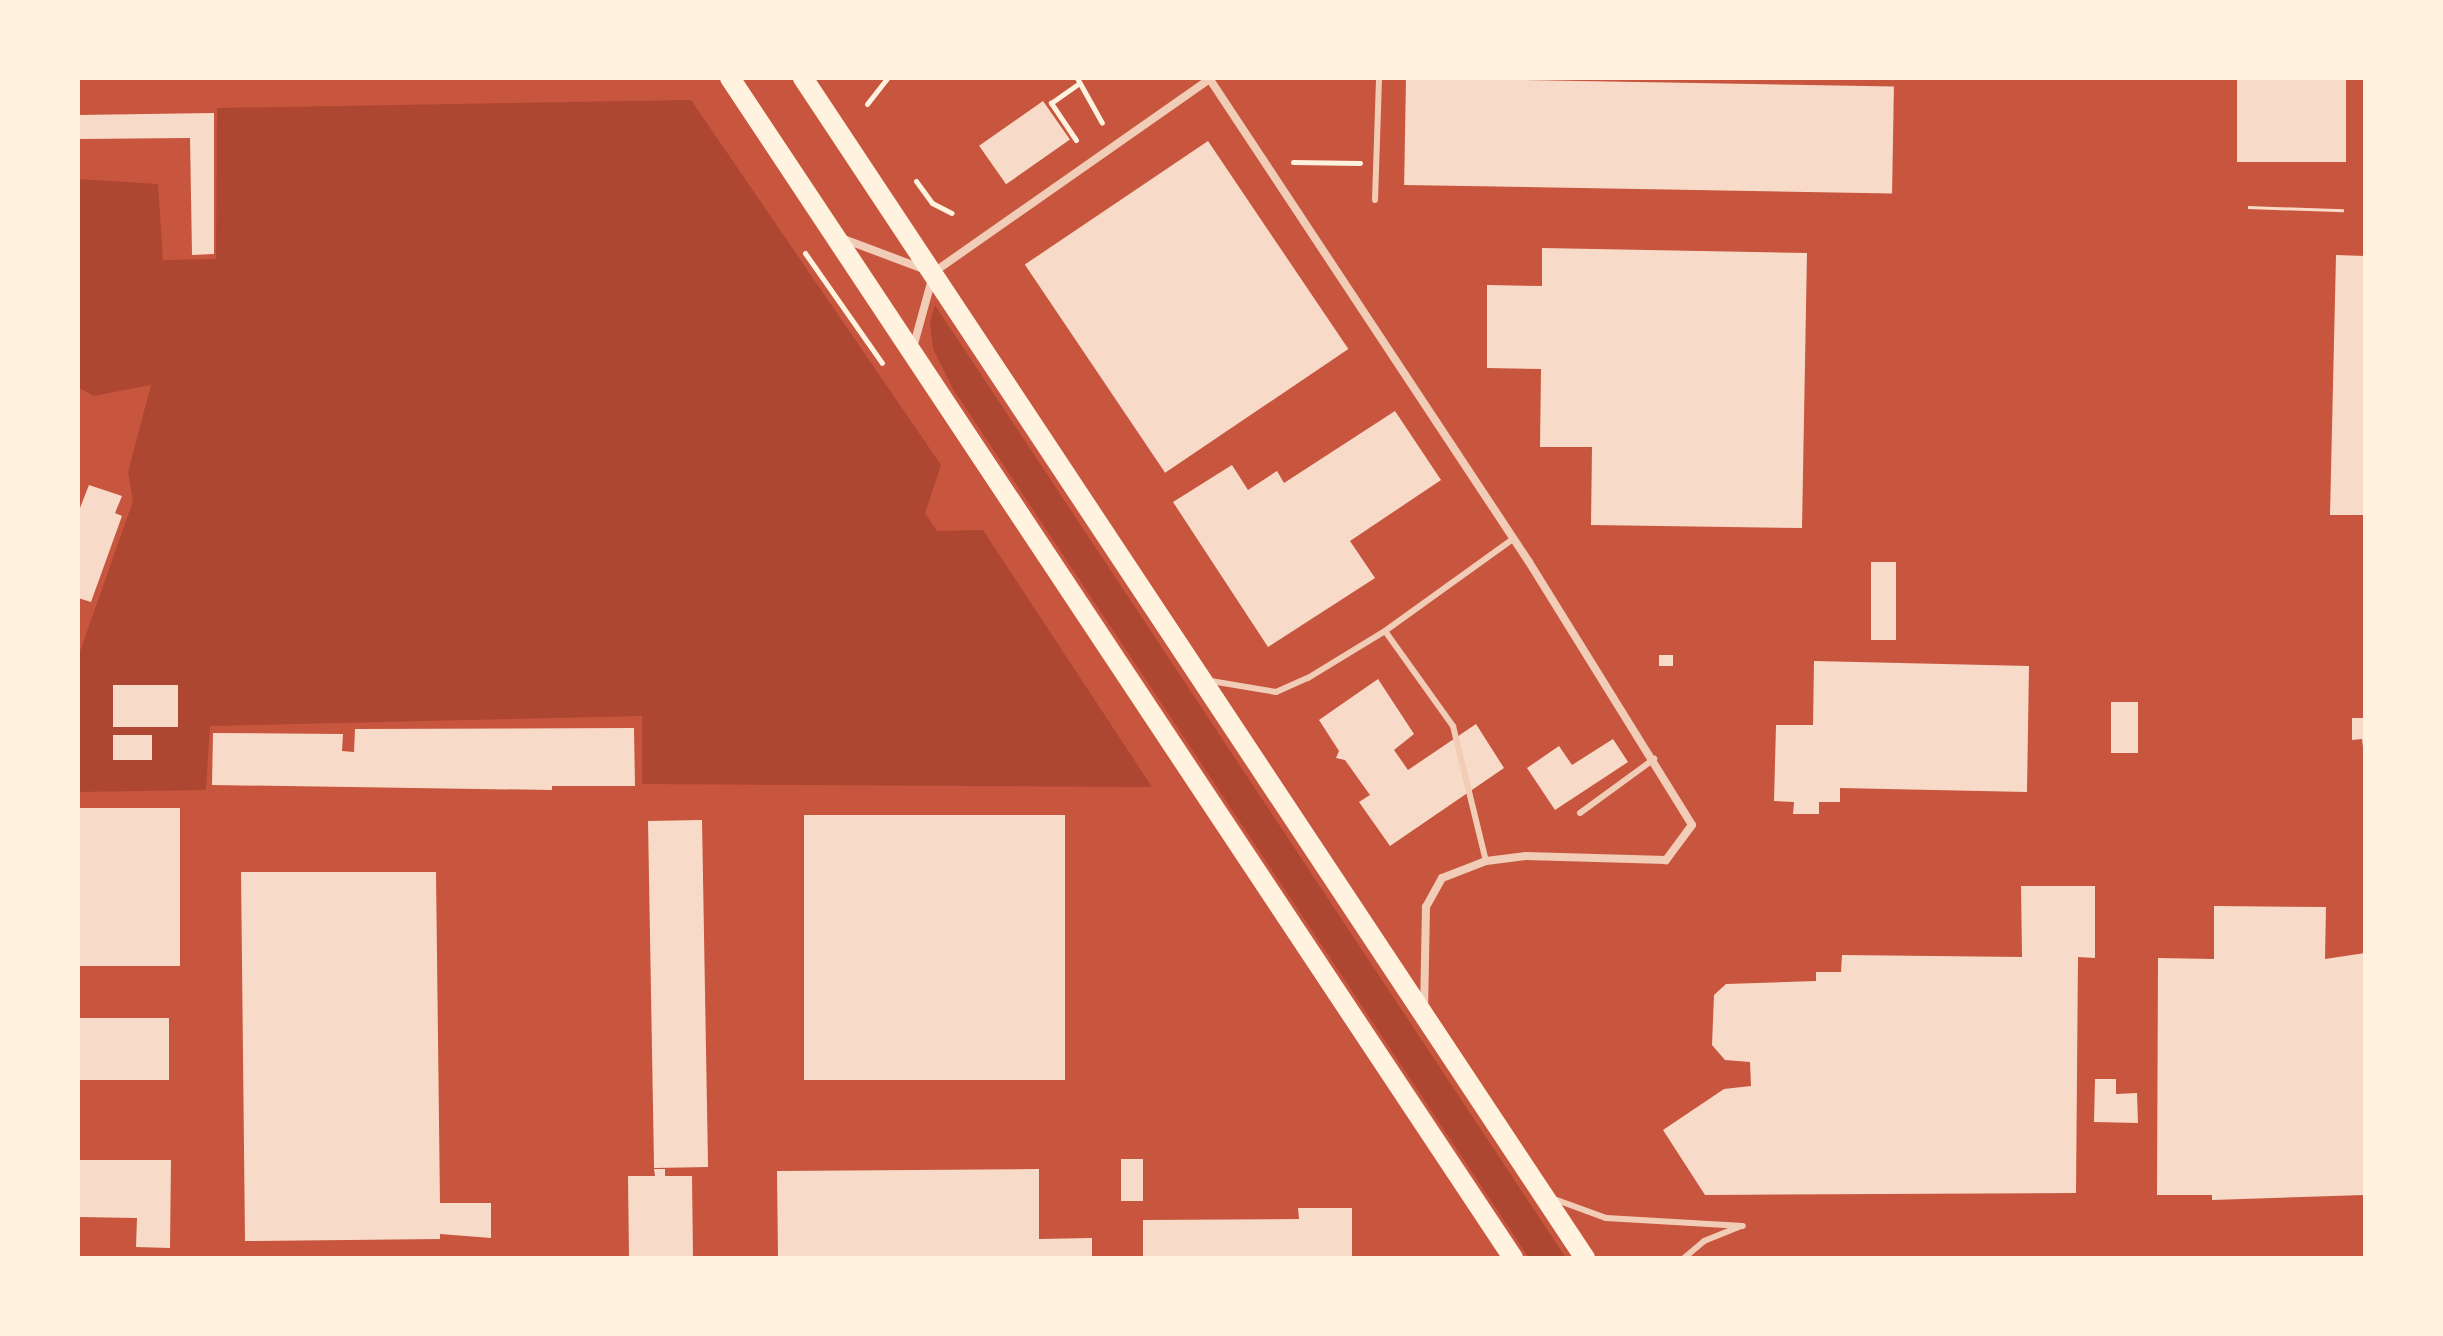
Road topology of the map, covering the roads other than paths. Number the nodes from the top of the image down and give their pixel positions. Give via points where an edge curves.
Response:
1 (730, 78) edge
2 (803, 78) edge
3 (1210, 78) edge
4 (1379, 78) edge
5 (1375, 200) dead end
6 (834, 234) junction
7 (934, 272) junction
8 (912, 352) junction
9 (1513, 539) junction
10 (1385, 631) junction
11 (1200, 678) junction
12 (1654, 759) junction
13 (1580, 813) dead end
14 (1486, 861) junction
15 (1424, 1016) junction
16 (1542, 1194) junction
17 (1513, 1258) edge
18 (1585, 1258) edge
19 (1684, 1258) edge

1 - 6 main road
2 - 7 main road
3 - 7 street
3 - 9 street
4 - 5 lane
6 - 7 street
6 - 8 main road
7 - 8 street
7 - 11 main road
8 - 17 main road
9 - 10 lane
9 - 12 street
10 - 11 lane via 1276,692
10 - 14 lane via 1453,726
11 - 15 main road
12 - 13 lane
12 - 14 street via 1692,825 1666,860 1526,856
14 - 15 street via 1442,878 1426,907
15 - 16 main road
16 - 18 main road
16 - 19 lane via 1606,1218 1743,1226 1704,1241

